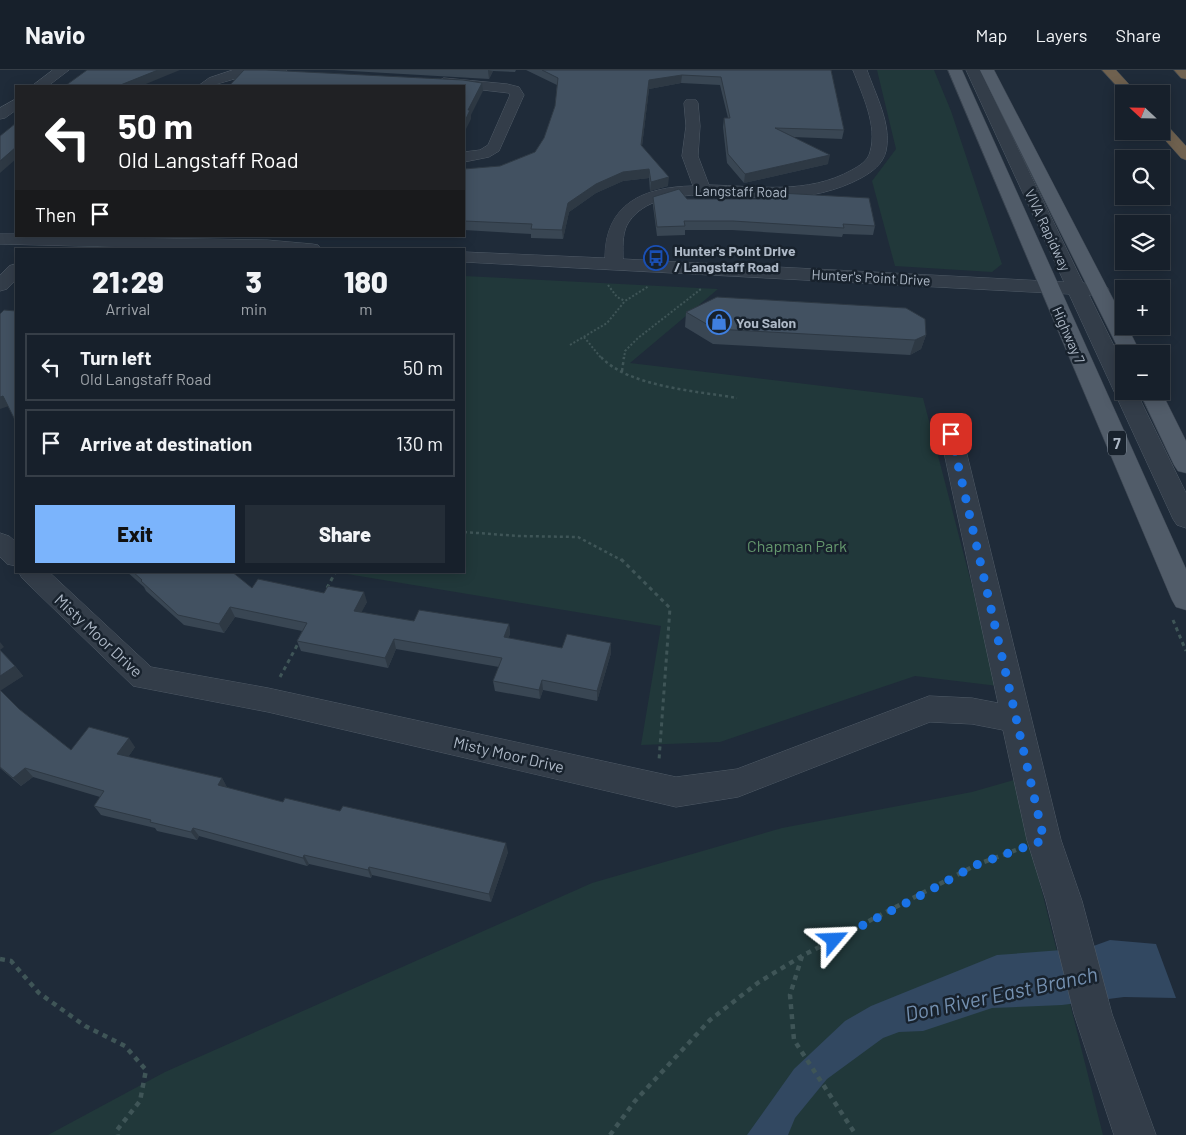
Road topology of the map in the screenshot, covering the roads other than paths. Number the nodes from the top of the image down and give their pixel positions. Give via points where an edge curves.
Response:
1 (62, 70) edge
2 (860, 70) edge
3 (955, 70) edge
4 (973, 70) edge
5 (987, 70) edge
6 (1110, 70) edge
7 (1181, 70) edge
8 (298, 74) edge
9 (1186, 75) edge
10 (433, 82) edge
11 (41, 85) edge
12 (206, 85) edge
13 (1123, 85) edge
14 (691, 103) dead end
15 (15, 104) edge
16 (0, 115) edge
17 (1170, 137) edge
18 (1186, 155) edge
19 (465, 157) edge
20 (702, 189) junction
21 (0, 239) edge
22 (271, 241) edge
23 (43, 245) edge
24 (307, 248) edge
25 (465, 256) edge
26 (15, 271) edge
27 (609, 272) junction
28 (0, 285) edge
29 (1048, 287) junction
30 (1076, 289) junction
31 (1099, 290) junction
32 (1126, 345) edge
33 (1115, 371) edge
34 (1129, 400) edge
35 (1154, 400) edge
36 (951, 434) dead end
37 (1186, 465) edge
38 (1186, 519) edge
39 (0, 542) edge
40 (15, 556) edge
41 (33, 573) edge
42 (1186, 600) edge
43 (1017, 720) junction
44 (1135, 1135) edge

1 - 11 street
2 - 20 street, Langstaff Road via 878,130 877,157 870,166 847,180 800,191 772,193
3 - 29 main road, Highway 7 / 7
4 - 30 street, VIVA Rapidway
5 - 31 main road
6 - 13 highway
7 - 9 highway
8 - 12 street via 238,70 223,73
10 - 19 street via 491,85 514,90 516,95 494,148 484,154
14 - 20 street via 690,156
15 - 16 street
17 - 18 highway
20 - 27 street, Langstaff Road via 673,192 635,206 624,215 618,226
21 - 23 street
22 - 23 street
22 - 24 street
25 - 27 street, Hunter's Point Drive
26 - 28 street
27 - 29 street, Hunter's Point Drive
29 - 30 street, Hunter's Point Drive
29 - 42 main road, Highway 7 / 7
30 - 31 street, Hunter's Point Drive
30 - 33 street, VIVA Rapidway
31 - 32 main road
34 - 38 street, VIVA Rapidway
35 - 37 main road
36 - 43 street
39 - 40 street
41 - 43 street, Misty Moor Drive via 143,678 268,700 676,792 738,783 929,709 972,711
43 - 44 street via 1044,840 1064,901 1093,1014

